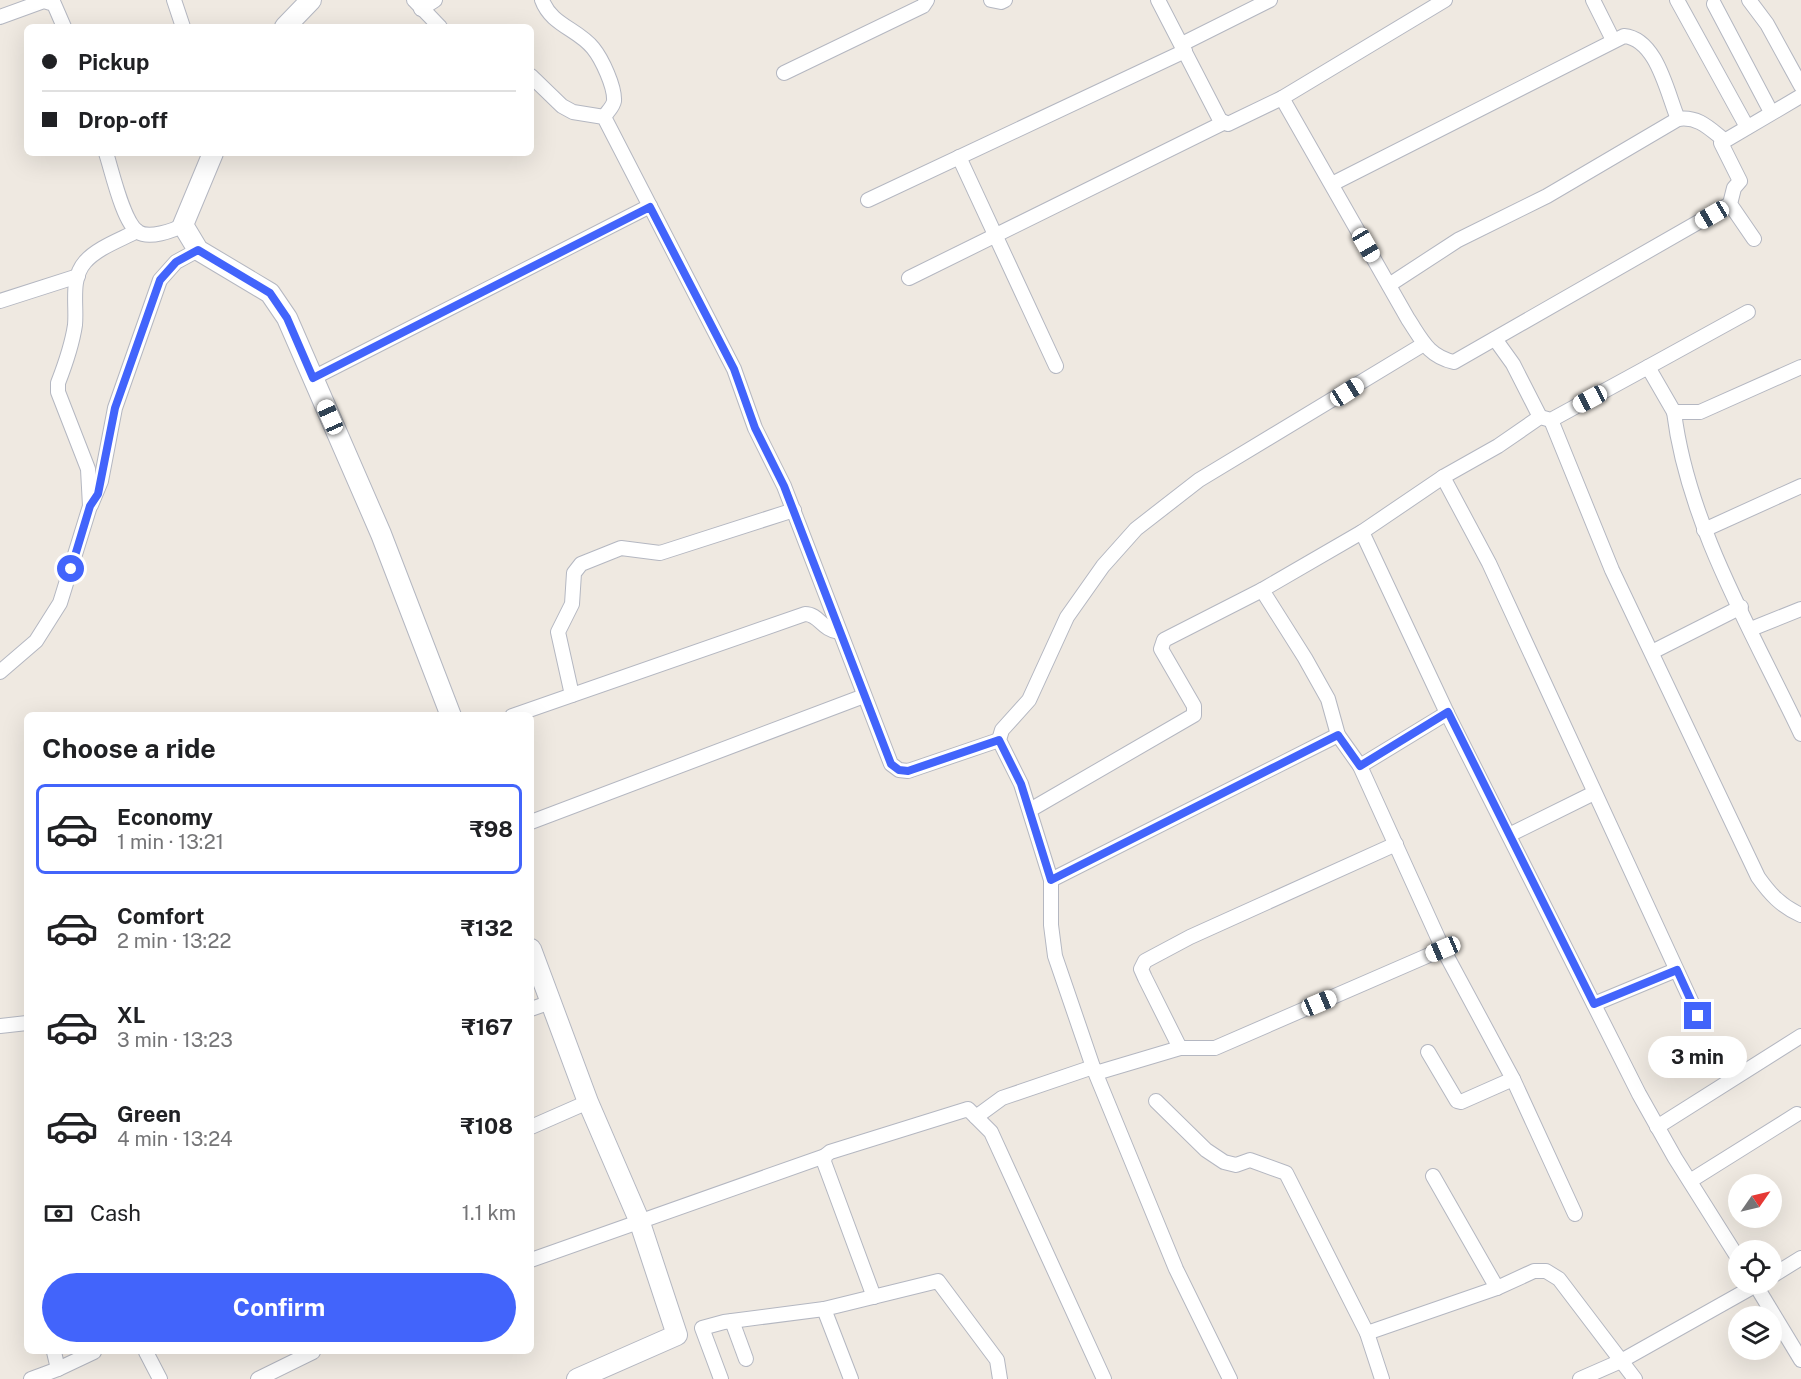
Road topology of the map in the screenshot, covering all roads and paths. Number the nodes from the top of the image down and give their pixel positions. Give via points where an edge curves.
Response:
1 (174, 0) edge
2 (310, 0) edge
3 (435, 0) edge
4 (542, 0) edge
5 (927, 0) edge
6 (991, 0) edge
7 (1005, 0) edge
8 (1158, 0) edge
9 (1270, 0) edge
10 (1445, 0) edge
11 (1593, 0) edge
12 (1677, 0) edge
13 (1749, 0) edge
14 (417, 4) edge
15 (1714, 4) dead end
16 (0, 17) edge
17 (63, 24) edge
18 (182, 24) edge
19 (288, 24) edge
20 (437, 24) edge
21 (1613, 40) junction
22 (1183, 47) junction
23 (1796, 69) edge
24 (784, 73) dead end
25 (534, 79) edge
26 (1801, 86) edge
27 (1801, 96) edge
28 (1282, 98) junction
29 (1771, 112) junction
30 (604, 117) junction
31 (1678, 119) junction
32 (1223, 123) junction
33 (1747, 127) junction
34 (1724, 140) junction
35 (107, 156) edge
36 (212, 156) edge
37 (959, 157) junction
38 (1332, 184) junction
39 (868, 200) dead end
40 (1730, 204) junction
41 (650, 207) junction
42 (183, 225) junction
43 (136, 231) junction
44 (995, 236) junction
45 (1754, 239) dead end
46 (198, 250) junction
47 (78, 276) junction
48 (909, 278) dead end
49 (1389, 285) junction
50 (0, 301) edge
51 (1748, 312) dead end
52 (1496, 339) junction
53 (1424, 344) junction
54 (1056, 366) dead end
55 (1648, 367) junction
56 (1801, 367) edge
57 (313, 378) junction
58 (1674, 412) junction
59 (1546, 418) junction
60 (1443, 477) junction
61 (1801, 486) edge
62 (90, 506) junction
63 (794, 510) junction
64 (1704, 530) junction
65 (1362, 532) junction
66 (1262, 590) junction
67 (1741, 607) junction
68 (1801, 609) edge
69 (1751, 630) junction
70 (839, 632) junction
71 (1652, 652) junction
72 (0, 672) edge
73 (573, 695) junction
74 (864, 696) junction
75 (449, 712) edge
76 (524, 712) edge
77 (1448, 712) junction
78 (1801, 734) edge
79 (1338, 735) junction
80 (999, 740) junction
81 (1360, 766) junction
82 (1594, 793) junction
83 (1030, 810) junction
84 (534, 821) edge
85 (1510, 834) junction
86 (1396, 844) junction
87 (1051, 880) junction
88 (1801, 915) edge
89 (1443, 949) junction
90 (534, 957) edge
91 (1677, 970) junction
92 (551, 1002) junction
93 (1594, 1004) junction
94 (534, 1008) edge
95 (1698, 1016) dead end
96 (24, 1023) edge
97 (0, 1026) edge
98 (1801, 1036) edge
99 (1180, 1048) junction
100 (1428, 1052) dead end
101 (1095, 1070) junction
102 (1513, 1078) junction
103 (1156, 1101) dead end
104 (588, 1102) junction
105 (1797, 1114) dead end
106 (976, 1117) junction
107 (534, 1125) edge
108 (1657, 1127) junction
109 (825, 1156) junction
110 (1433, 1176) dead end
111 (1689, 1181) junction
112 (1575, 1214) dead end
113 (639, 1220) junction
114 (1728, 1241) edge
115 (1801, 1258) edge
116 (534, 1259) edge
117 (1782, 1270) edge
118 (1497, 1288) junction
119 (1738, 1294) edge
120 (1762, 1294) edge
121 (873, 1298) junction
122 (824, 1309) junction
123 (732, 1322) junction
124 (702, 1328) junction
125 (1367, 1333) junction
126 (677, 1335) junction
127 (54, 1354) edge
128 (90, 1354) edge
129 (147, 1354) edge
130 (294, 1356) edge
131 (746, 1359) dead end
132 (1801, 1360) edge
133 (1621, 1361) junction
134 (58, 1369) junction
135 (31, 1379) edge
136 (160, 1379) edge
137 (258, 1379) edge
138 (577, 1379) edge
139 (721, 1379) edge
140 (851, 1379) edge
141 (1000, 1379) edge
142 (1104, 1379) edge
143 (1230, 1379) edge
144 (1382, 1379) edge
145 (1580, 1379) edge
146 (1635, 1379) edge

1 - 18 street
2 - 19 main road
3 - 14 street
4 - 30 street via 551,17 594,49 614,99
5 - 24 street via 923,6
6 - 7 street
8 - 22 street
9 - 22 street
10 - 28 street
11 - 21 street
12 - 33 street
13 - 23 street
14 - 20 street
15 - 29 street
16 - 17 street via 44,1 54,4
21 - 31 street via 1633,37 1644,44
21 - 38 street
22 - 32 street
22 - 37 street
23 - 26 street
25 - 30 street via 562,106
27 - 29 street
28 - 32 street
28 - 38 street
29 - 33 street
30 - 41 street
31 - 34 street via 1702,123
31 - 49 street via 1547,196 1458,240
32 - 44 street
33 - 34 street
34 - 40 street via 1721,147 1740,181
35 - 43 street via 128,219
36 - 42 main road
37 - 39 street
37 - 44 street
38 - 49 street
40 - 45 street
40 - 52 street
41 - 57 street
41 - 63 street via 734,369 748,411
42 - 43 street via 167,232
42 - 46 main road
43 - 47 street via 85,261
44 - 48 street
44 - 54 street
46 - 57 main road via 270,293 287,318
46 - 62 street via 176,262 160,280 115,408 99,488
47 - 50 street
47 - 62 street via 75,324 58,392 88,469
49 - 53 street
51 - 55 street
52 - 53 street via 1454,362 1438,358
52 - 59 street
53 - 80 street via 1198,480 1136,529 1103,566 1068,616 1029,700 1002,730
55 - 58 street
55 - 59 street
56 - 58 street via 1700,412
57 - 75 main road via 381,534
58 - 64 street via 1678,440
59 - 60 street
59 - 71 street
60 - 65 street
60 - 82 street via 1489,563
61 - 64 street
62 - 72 street via 60,603 36,641
63 - 70 street
63 - 73 street via 660,553 621,548 581,564 574,573 572,604 558,632
64 - 67 street
65 - 66 street
65 - 77 street
66 - 79 street via 1328,699
66 - 83 street via 1161,644 1194,706 1194,715
67 - 69 street
67 - 71 street
68 - 69 street
69 - 78 street
70 - 73 street via 805,614
70 - 74 street
71 - 88 street via 1758,877 1772,896
73 - 76 street
74 - 80 street via 891,764 899,770 908,771
74 - 84 street
77 - 81 street
77 - 85 street
79 - 81 street
79 - 87 street
80 - 83 street
81 - 86 street
82 - 85 street
82 - 91 street
83 - 87 street
85 - 93 street
86 - 89 street
86 - 99 street via 1145,961 1141,969
87 - 101 street via 1055,956
89 - 99 street via 1215,1048
89 - 102 street
90 - 92 main road
91 - 93 street
91 - 95 street
92 - 94 street
92 - 104 main road
93 - 108 street
96 - 97 street
98 - 108 street
99 - 101 street
100 - 102 street via 1457,1101
101 - 106 street via 1002,1098
101 - 143 street via 1176,1269
102 - 112 street
103 - 125 street via 1206,1150 1224,1162 1236,1165 1250,1160 1286,1173
104 - 107 street
104 - 113 main road
105 - 111 street
106 - 109 street via 968,1109
106 - 142 street via 990,1132
108 - 111 street
109 - 113 street
109 - 121 street
110 - 118 street
111 - 114 street
113 - 116 street
113 - 126 main road
115 - 117 street
118 - 125 street
118 - 133 street via 1534,1271 1546,1271 1559,1280
119 - 133 street
120 - 132 street
121 - 122 street
121 - 141 street via 938,1281 997,1360
122 - 123 street
122 - 140 street
123 - 124 street
123 - 131 street
124 - 126 street
124 - 139 street
125 - 144 street
126 - 138 main road
127 - 134 street
128 - 134 street
129 - 136 street
130 - 137 street
133 - 145 street
133 - 146 street
134 - 135 street

